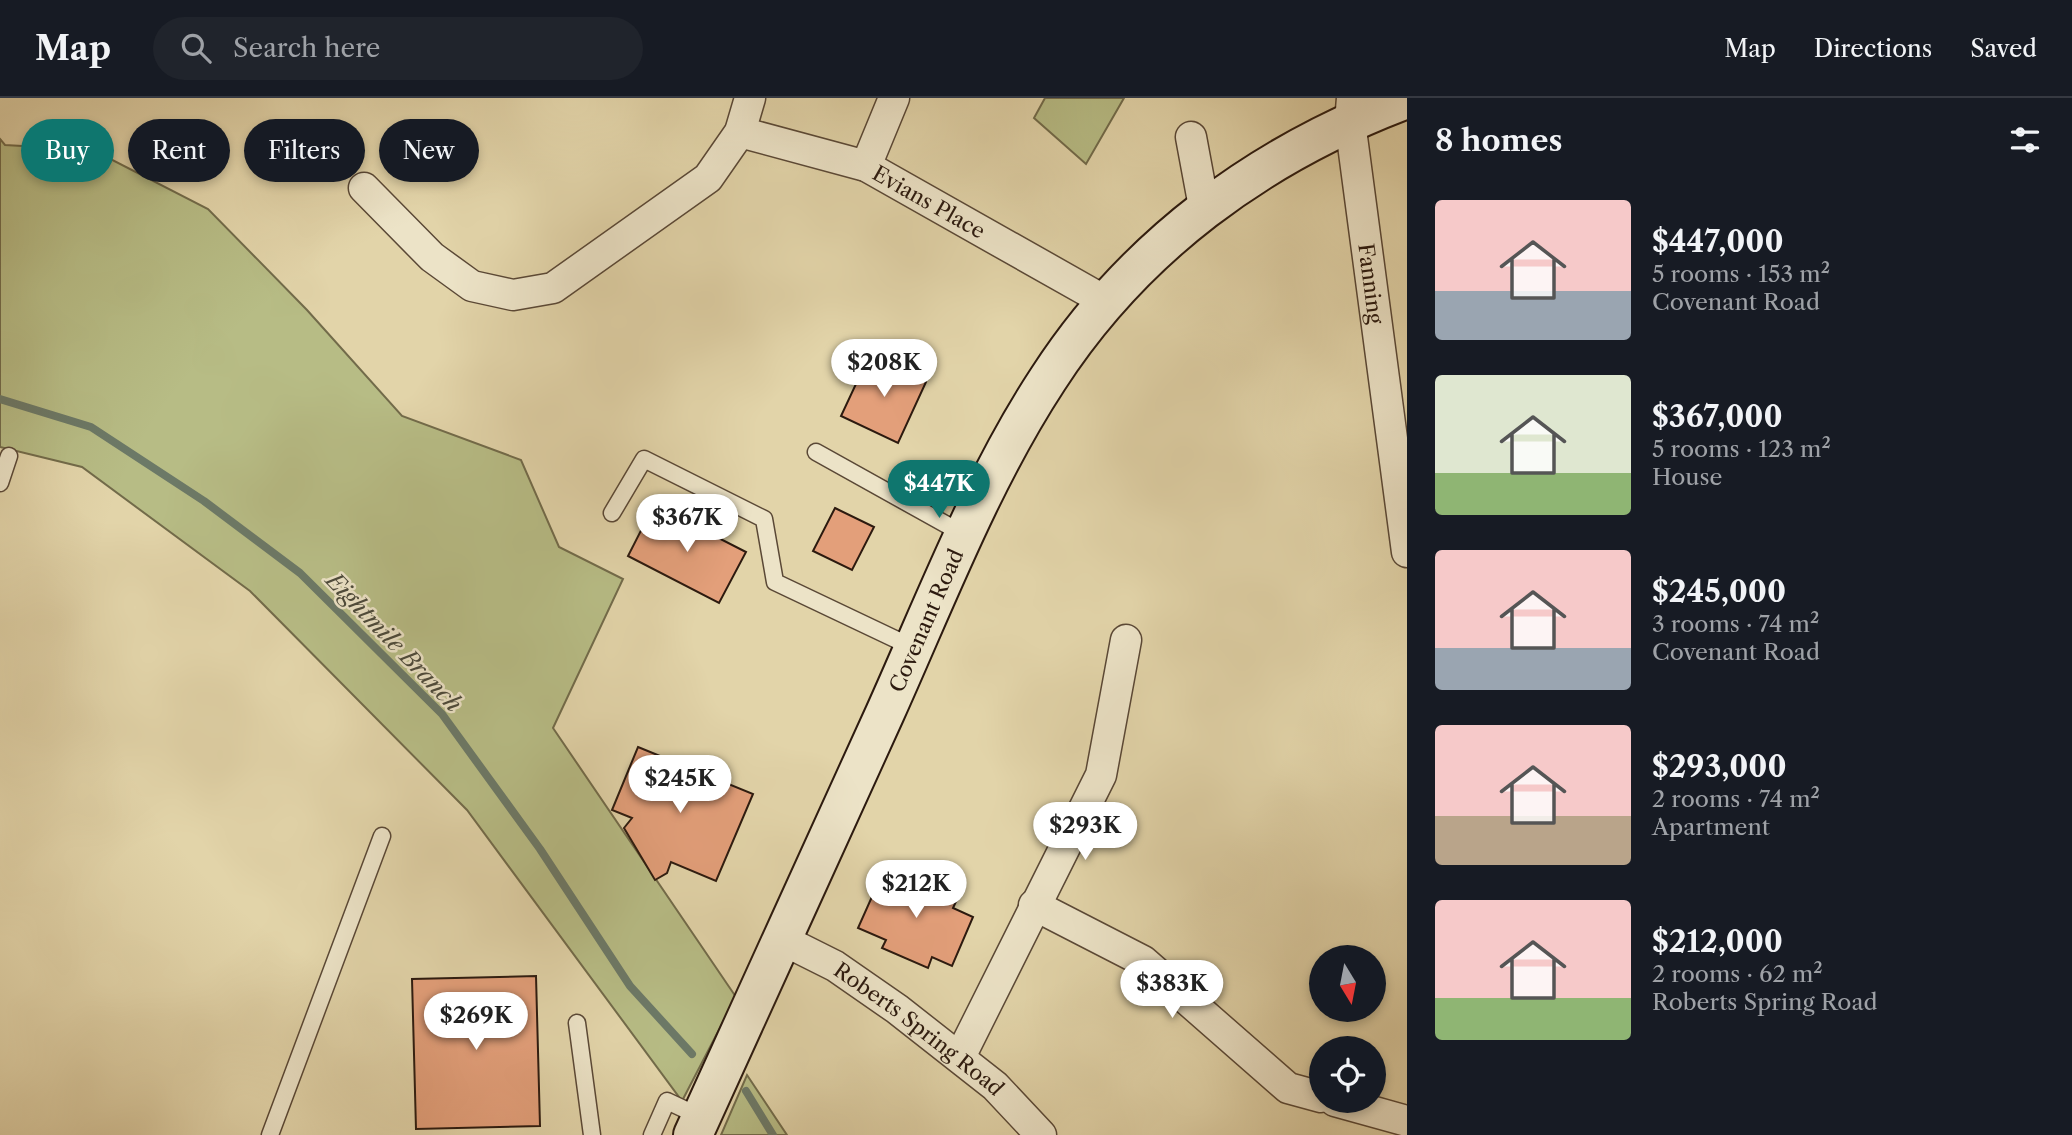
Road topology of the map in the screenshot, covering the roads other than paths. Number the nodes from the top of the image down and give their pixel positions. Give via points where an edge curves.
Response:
1 (750, 98) edge
2 (894, 98) edge
3 (1407, 99) edge
4 (1351, 110) edge
5 (740, 132) junction
6 (1191, 137) dead end
7 (866, 166) junction
8 (364, 188) dead end
9 (1204, 208) junction
10 (1105, 301) junction
11 (816, 452) dead end
12 (9, 456) dead end
13 (0, 483) edge
14 (612, 513) dead end
15 (965, 535) junction
16 (1407, 552) edge
17 (1126, 639) dead end
18 (914, 648) junction
19 (382, 836) dead end
20 (1034, 905) junction
21 (783, 940) junction
22 (577, 1023) dead end
23 (960, 1057) junction
24 (1309, 1094) edge
25 (1378, 1113) edge
26 (1407, 1121) edge
27 (697, 1126) edge
28 (270, 1135) edge
29 (592, 1135) edge
30 (652, 1135) edge
31 (1041, 1135) edge

1 - 5 street
2 - 7 street
3 - 4 street, Covenant Road
4 - 9 street, Covenant Road
4 - 16 street, Fanning
5 - 7 street, Evians Place
5 - 8 street via 708,178 553,288 513,295 472,286 432,257
6 - 9 street
7 - 10 street, Evians Place
9 - 10 street, Covenant Road via 1152,252
10 - 15 street, Covenant Road via 1036,398
11 - 15 lane
12 - 13 lane
14 - 18 lane via 643,459 764,519 775,582
15 - 18 street, Covenant Road
17 - 20 street via 1101,775
18 - 21 street, Covenant Road
19 - 28 lane
20 - 23 street
20 - 24 street via 1143,961 1288,1088
21 - 23 street, Roberts Spring Road via 835,966
21 - 27 street, Covenant Road
22 - 29 lane
23 - 31 street, Roberts Spring Road
25 - 26 street
27 - 30 lane via 667,1101

